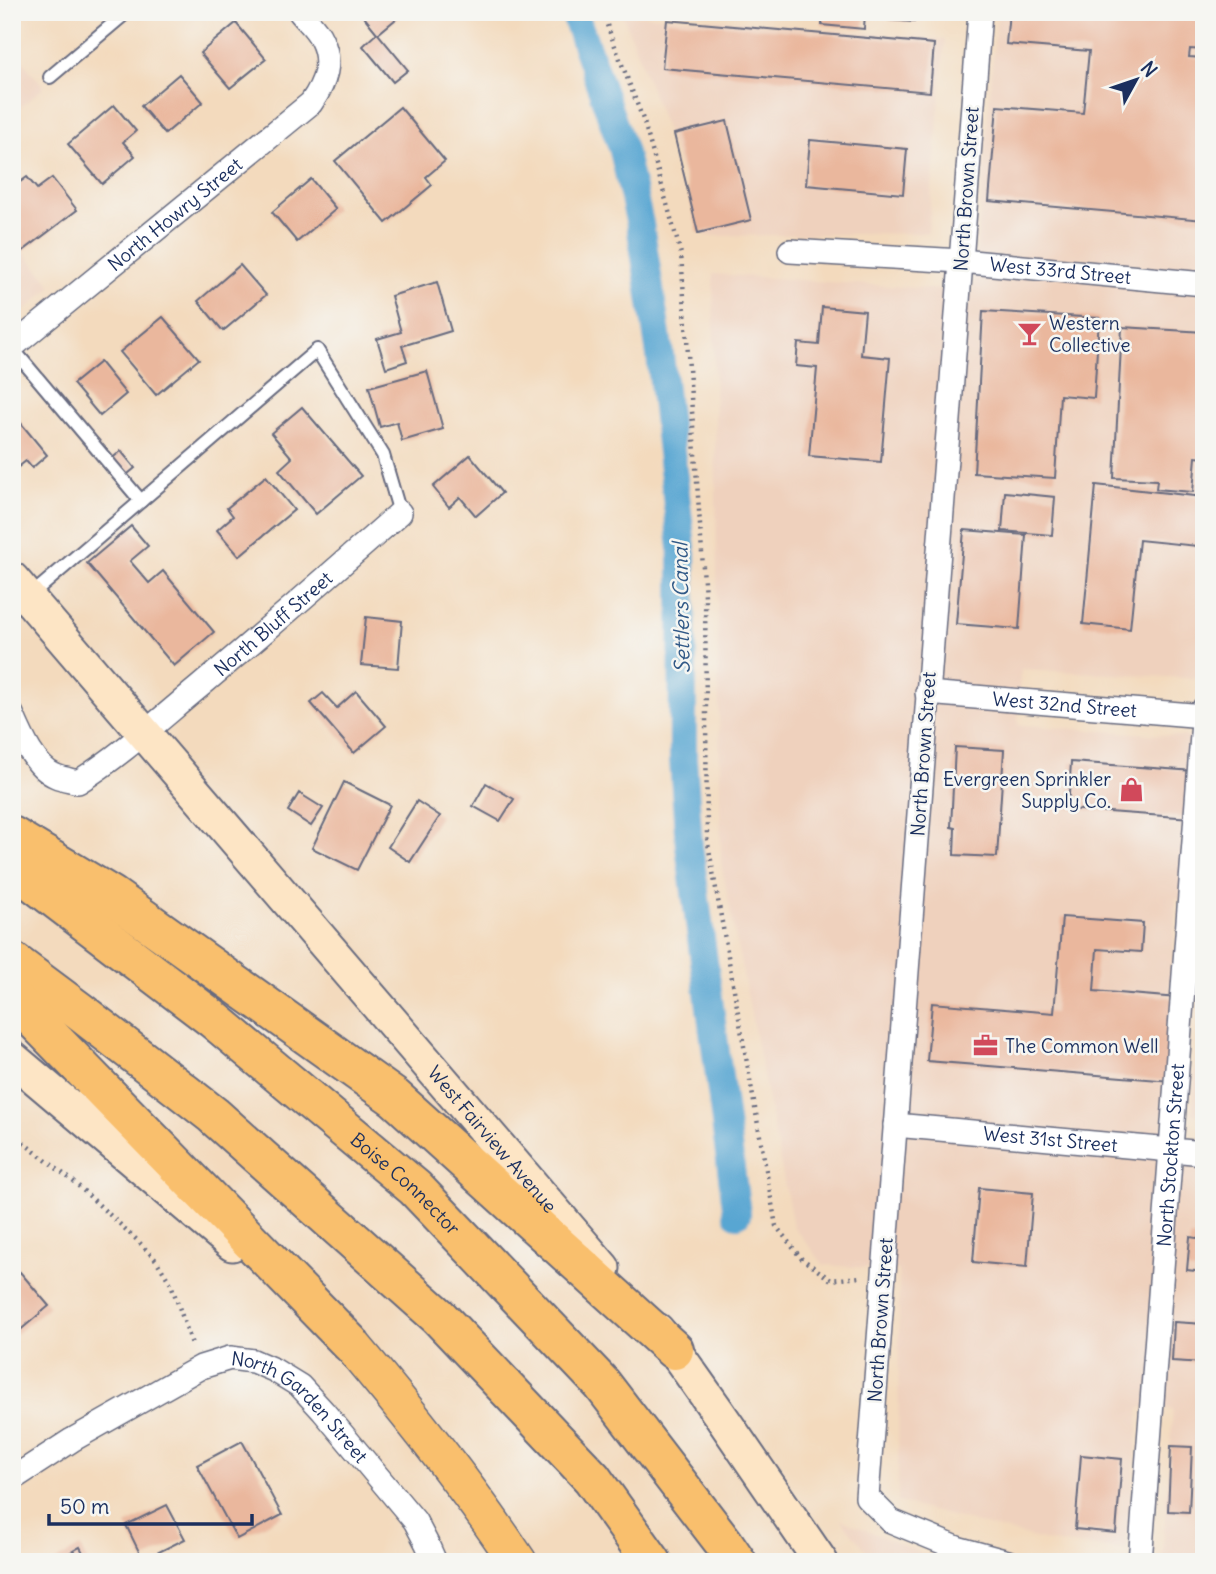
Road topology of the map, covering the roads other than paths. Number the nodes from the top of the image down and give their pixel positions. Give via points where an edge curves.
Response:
1 (127, 12) edge
2 (300, 12) edge
3 (980, 12) edge
4 (50, 76) dead end
5 (790, 251) dead end
6 (961, 261) junction
7 (1204, 284) edge
8 (12, 348) edge
9 (141, 502) junction
10 (400, 513) joint
11 (20, 588) edge
12 (928, 693) junction
13 (1204, 708) edge
14 (12, 714) edge
15 (1203, 716) edge
16 (144, 733) junction
17 (12, 836) edge
18 (12, 866) edge
19 (12, 961) edge
20 (12, 997) edge
21 (12, 1058) edge
22 (895, 1125) junction
23 (1170, 1151) junction
24 (1204, 1153) edge
25 (349, 1343) junction
26 (674, 1350) junction
27 (12, 1479) edge
28 (435, 1562) edge
29 (518, 1562) edge
30 (652, 1562) edge
31 (737, 1562) edge
32 (821, 1562) edge
33 (1008, 1562) edge
34 (1140, 1562) edge

1 - 4 lane
2 - 8 street, North Howry Street via 321,38 327,57 321,89 311,103
3 - 6 street, North Brown Street
5 - 6 street, West 33rd Street
6 - 7 street, West 33rd Street
6 - 12 street, North Brown Street
8 - 9 lane
9 - 10 lane via 317,350 383,454
9 - 11 lane
10 - 16 street, North Bluff Street
11 - 16 main road, West Fairview Avenue
12 - 15 street, West 32nd Street
12 - 22 street, North Brown Street
13 - 15 street, North Stockton Street
14 - 16 street via 37,761 54,776 78,782
15 - 23 street, North Stockton Street
16 - 26 main road, West Fairview Avenue
17 - 26 highway via 112,896 395,1098
18 - 31 highway, Boise Connector via 214,1019 415,1188 602,1384
19 - 30 highway via 213,1115 438,1316 592,1478
20 - 25 highway
21 - 25 main road
22 - 23 street, West 31st Street
22 - 33 street, North Brown Street via 867,1497 891,1521 957,1548
23 - 24 street, West 31st Street
23 - 34 street, North Stockton Street
25 - 29 main road via 413,1417
26 - 32 main road, West Fairview Avenue
27 - 28 street, North Garden Street via 201,1367 230,1358 253,1361 300,1386 323,1410 415,1521

